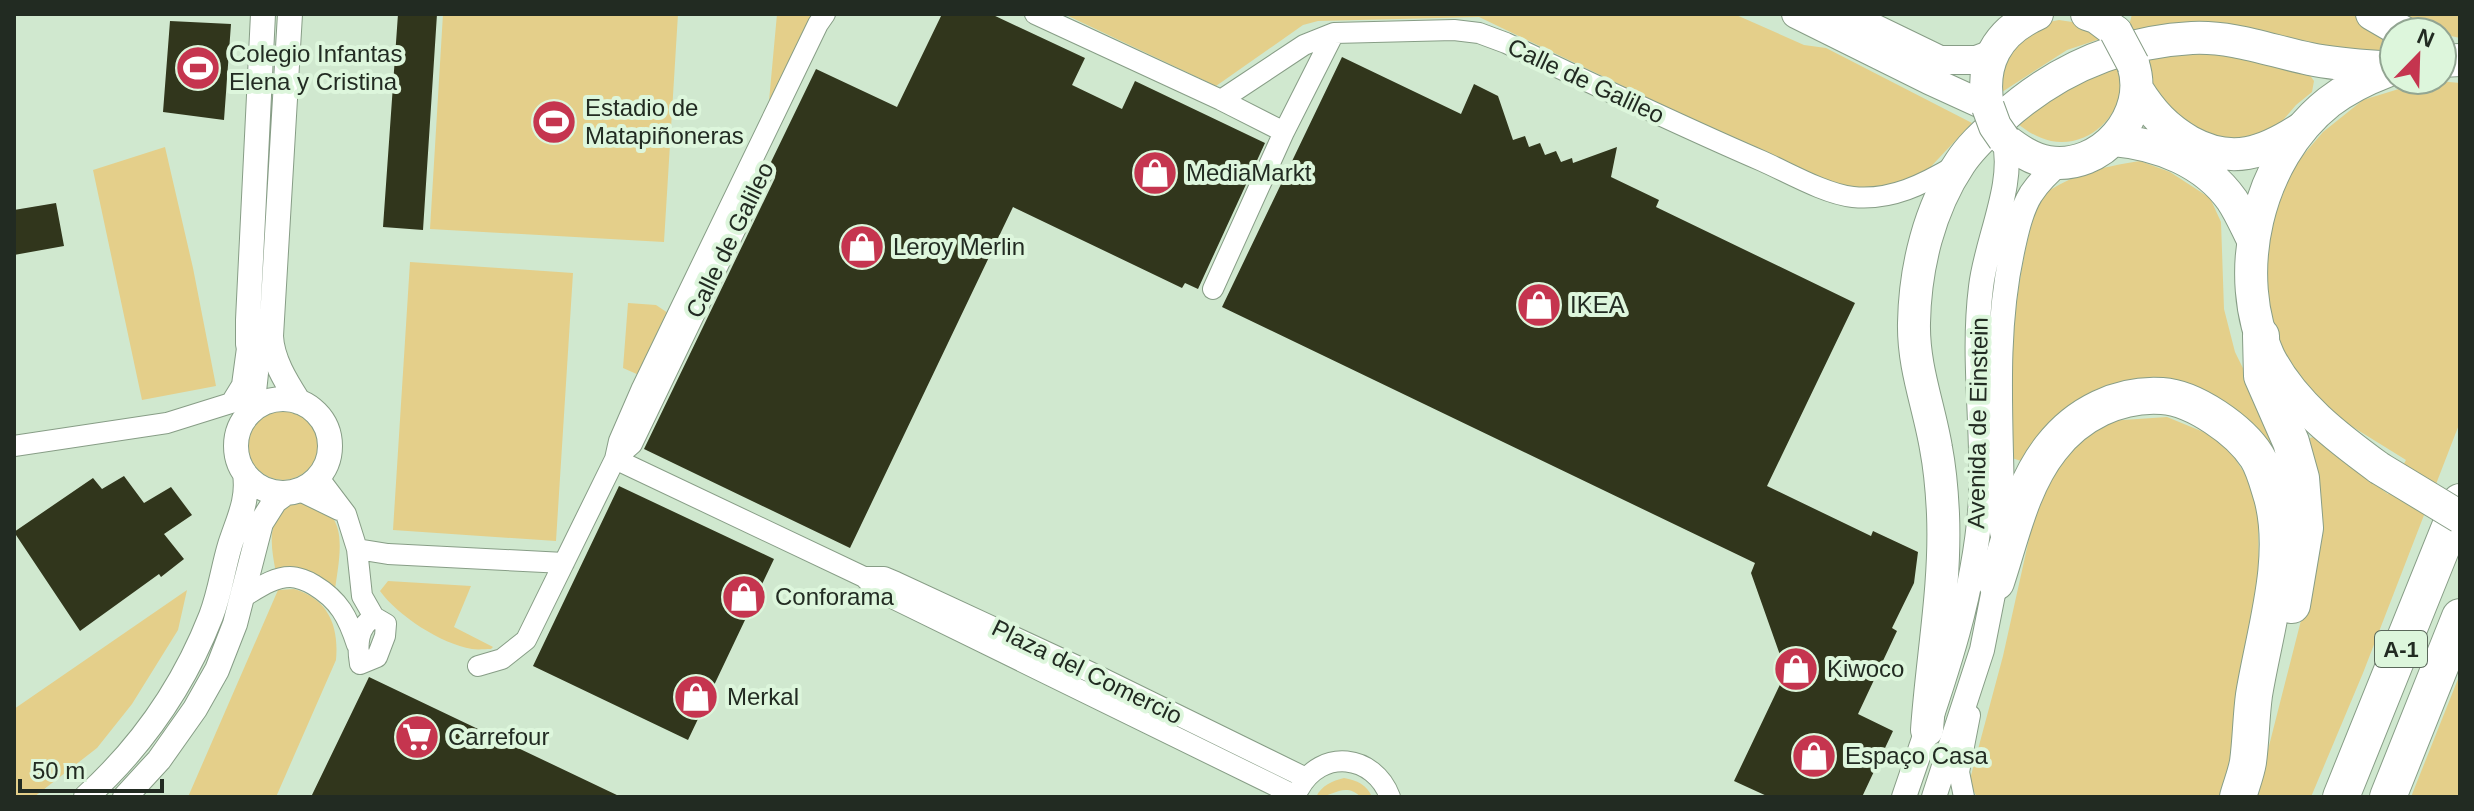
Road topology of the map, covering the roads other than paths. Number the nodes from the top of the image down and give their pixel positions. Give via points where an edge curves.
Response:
1 (263, 14) edge
2 (290, 14) edge
3 (825, 14) edge
4 (832, 14) edge
5 (1035, 14) edge
6 (1796, 14) edge
7 (1845, 14) edge
8 (2037, 14) edge
9 (2087, 14) edge
10 (2118, 23) edge
11 (1334, 33) junction
12 (2004, 33) edge
13 (2378, 67) edge
14 (2378, 75) edge
15 (2135, 77) junction
16 (1221, 100) junction
17 (1988, 107) junction
18 (2302, 128) junction
19 (1284, 132) junction
20 (2004, 139) junction
21 (2114, 140) junction
22 (1960, 163) junction
23 (2060, 163) junction
24 (2252, 238) junction
25 (1213, 289) dead end
26 (2261, 336) junction
27 (248, 344) junction
28 (299, 402) junction
29 (252, 410) junction
30 (14, 446) edge
31 (615, 459) junction
32 (245, 474) junction
33 (301, 487) junction
34 (2460, 502) edge
35 (2460, 517) edge
36 (357, 549) junction
37 (564, 563) junction
38 (1996, 582) junction
39 (243, 597) junction
40 (2460, 617) edge
41 (1982, 650) junction
42 (478, 666) dead end
43 (1927, 730) junction
44 (2242, 780) edge
45 (1300, 790) edge
46 (86, 797) edge
47 (125, 797) edge
48 (1390, 797) edge
49 (1904, 797) edge
50 (1934, 797) edge
51 (1964, 797) edge
52 (2341, 797) edge
53 (2388, 797) edge

1 - 27 street
2 - 28 street via 271,344
3 - 31 street, Calle de Galileo via 642,388
4 - 31 street, Calle de Galileo via 784,128 632,444
5 - 16 street
6 - 17 main road
7 - 12 main road via 1940,60 1976,60
8 - 12 main road
9 - 10 main road
10 - 15 main road, bridge
11 - 16 street, Calle de Galileo via 1304,45
11 - 19 street
11 - 22 street, Calle de Galileo via 1479,33 1710,139 1852,197 1889,196
12 - 17 main road via 1985,81
13 - 22 main road via 2341,65 2216,39 2141,45 2080,64 2033,91
14 - 18 main road via 2328,103
15 - 18 main road via 2157,119 2207,151 2228,156 2261,150
15 - 21 main road via 2133,109
16 - 19 street
17 - 20 main road, bridge
18 - 24 main road via 2260,205
19 - 25 street
20 - 23 main road via 2033,157
20 - 43 street, Avenida de Einstein via 2008,168 1981,285 1981,498 1975,550 1968,595
21 - 23 main road via 2094,155
21 - 24 main road via 2154,146 2196,166 2232,200
22 - 43 main road via 1928,235 1915,309 1915,351 1936,447 1944,545
23 - 38 street, Avenida de Einstein via 2029,197 2004,289 1999,344 2002,538
24 - 26 main road via 2251,273
26 - 35 main road, bridge via 2280,375 2335,435
26 - 44 highway via 2262,376 2291,442 2301,478 2305,528 2270,704
27 - 29 street via 256,373
27 - 30 street via 242,385 231,403 167,423
28 - 29 street via 275,400
28 - 33 street via 322,421 330,450 326,464
29 - 32 street via 236,442
31 - 37 street, Calle de Galileo
31 - 45 street, Plaza del Comercio via 864,577 896,582 1090,672
32 - 33 street via 271,491
32 - 46 street via 245,504 211,615 191,660 126,758
33 - 36 street via 346,514
33 - 39 street via 275,501 261,523
34 - 52 highway, A-1
36 - 37 street
36 - 39 street via 362,596 374,617 386,624 377,657 360,664 350,624 333,597 309,582 290,577
37 - 42 street, Calle de Galileo via 526,640 502,659
38 - 41 street, Avenida de Einstein
38 - 44 highway via 2032,476 2081,417 2119,400 2163,396 2206,410 2234,430 2257,457 2277,528 2270,615
39 - 47 street via 217,670 195,709
40 - 53 highway, A-1
41 - 50 street, Avenida de Einstein
41 - 51 street via 1959,772
43 - 49 street, Avenida de Einstein
45 - 48 street via 1318,768 1348,761 1376,774

